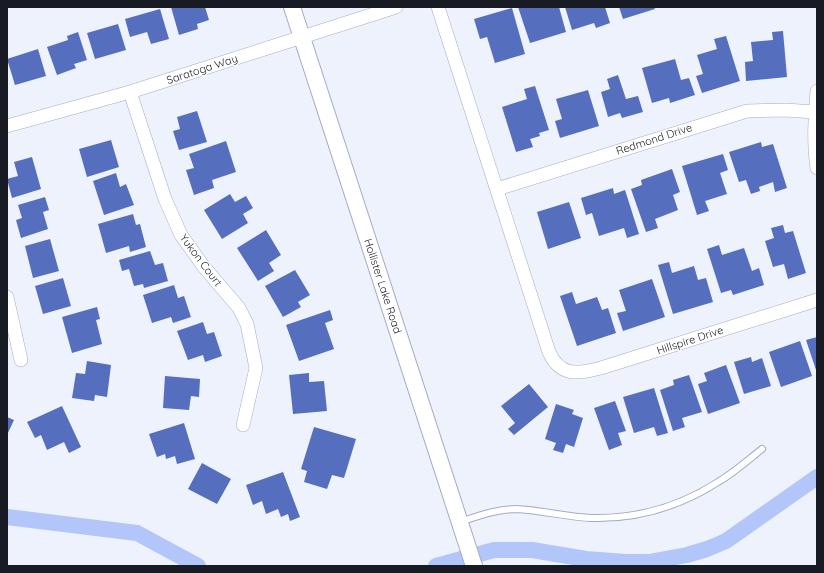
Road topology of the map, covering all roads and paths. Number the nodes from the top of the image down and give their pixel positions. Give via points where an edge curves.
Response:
1 (292, 7) edge
2 (396, 7) edge
3 (438, 7) edge
4 (302, 37) junction
5 (817, 91) edge
6 (130, 92) junction
7 (815, 112) junction
8 (7, 126) edge
9 (817, 168) edge
10 (497, 189) junction
11 (7, 297) edge
12 (817, 300) edge
13 (21, 360) dead end
14 (242, 425) dead end
15 (762, 449) dead end
16 (462, 528) junction
17 (474, 566) edge

1 - 4 street, Hollister Lake Road
2 - 4 street, Saratoga Way
3 - 10 street
4 - 6 street, Saratoga Way
4 - 16 street, Hollister Lake Road
5 - 7 street
6 - 8 street, Saratoga Way
6 - 14 street, Yukon Court via 165,199 181,235 239,308 247,324 256,368
7 - 9 street
7 - 10 street, Redmond Drive via 747,111
10 - 12 street, Hillspire Drive via 549,352 553,361 562,370 575,373 601,368
11 - 13 street
15 - 16 lane via 719,482 694,496 645,514 619,518 590,518 515,509 493,512
16 - 17 street, Hollister Lake Road

